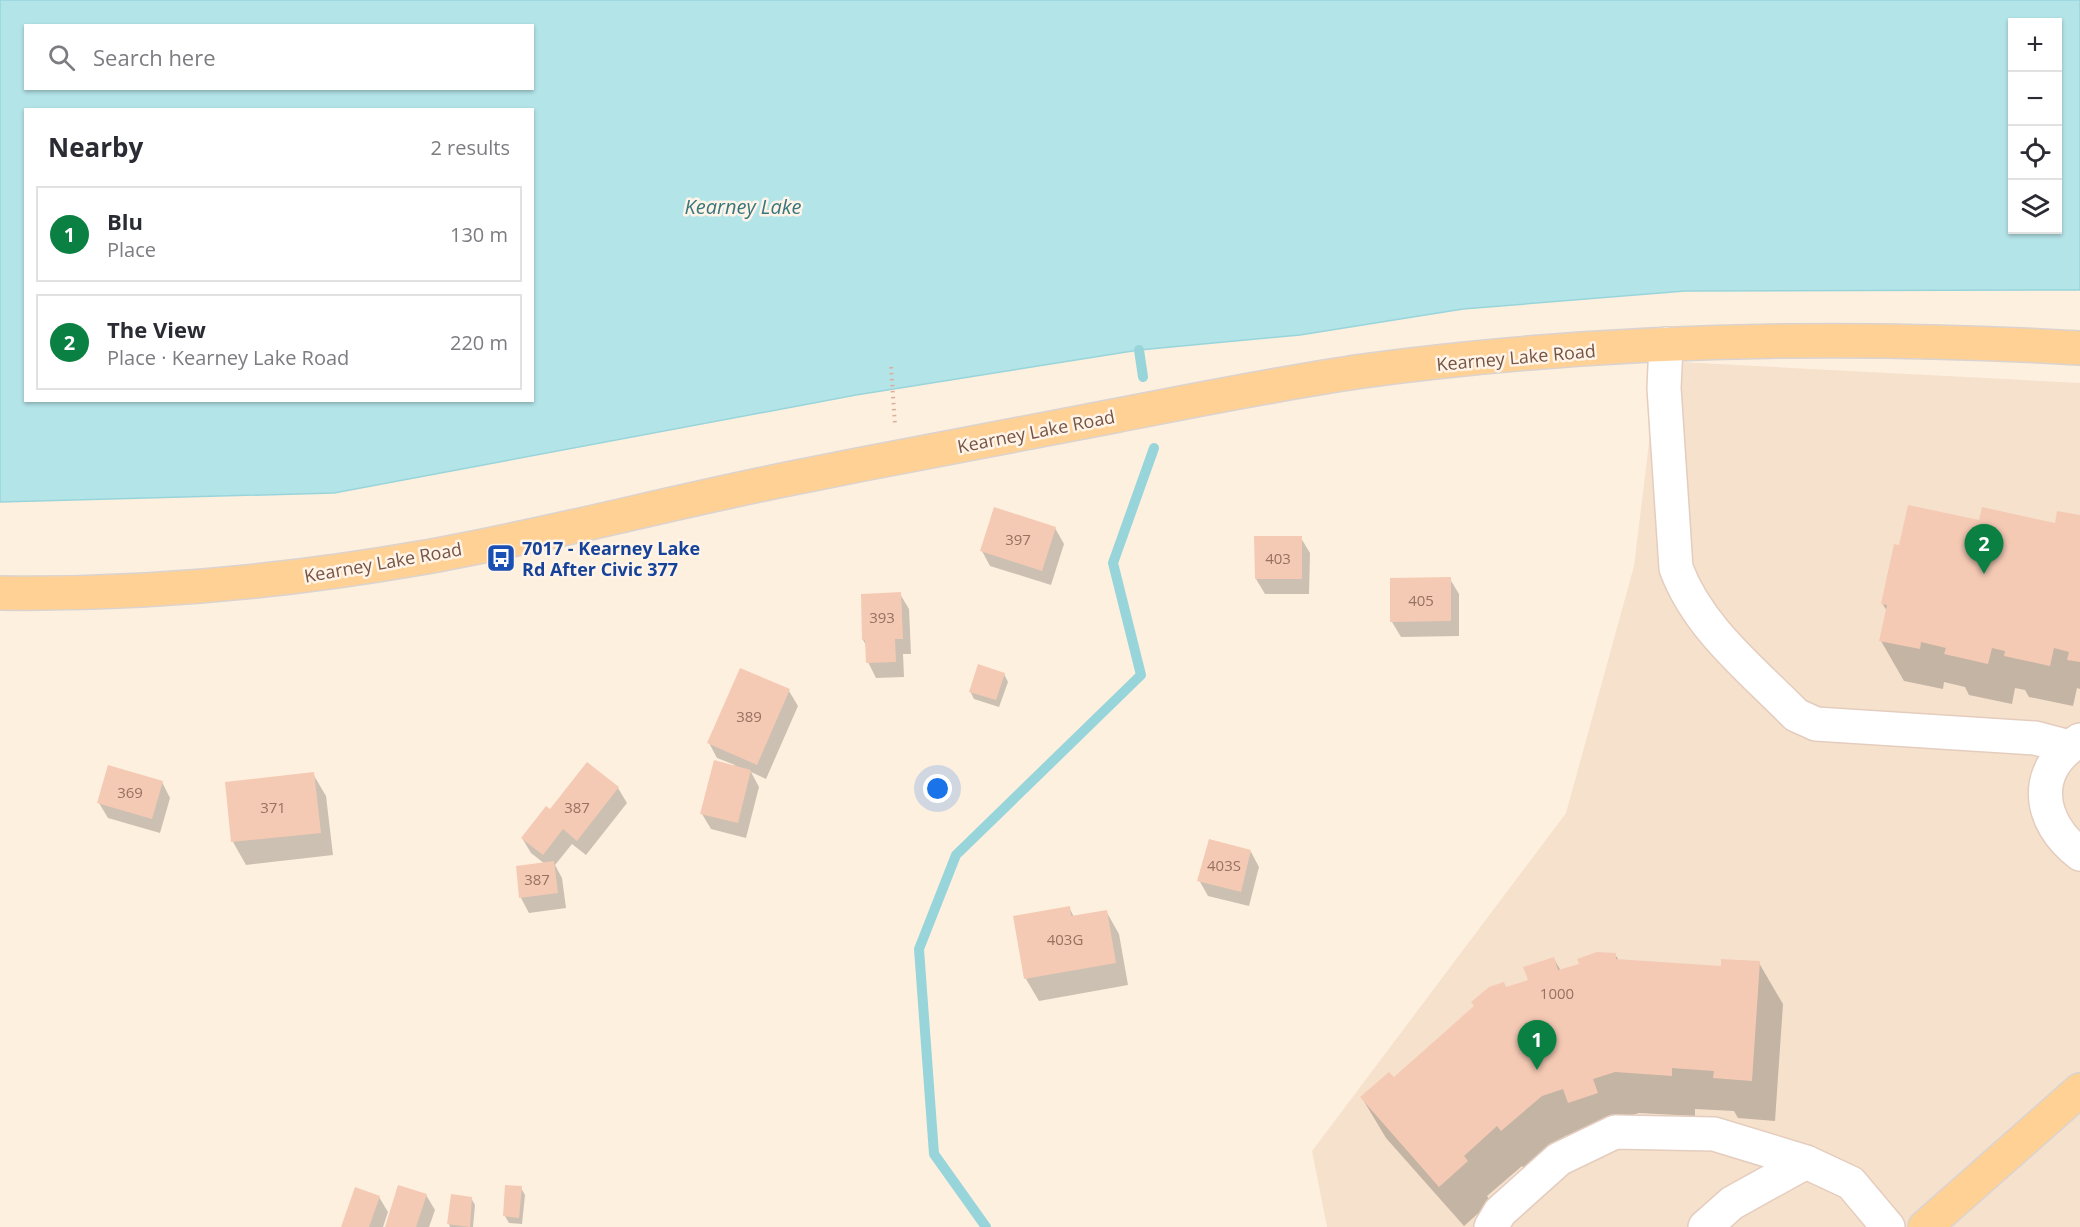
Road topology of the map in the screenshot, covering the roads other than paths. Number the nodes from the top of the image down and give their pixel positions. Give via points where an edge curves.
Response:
1 (1666, 344) junction
2 (2080, 348) edge
3 (0, 593) edge
4 (2074, 743) edge
5 (2080, 855) edge
6 (2080, 1090) edge
7 (1806, 1162) junction
8 (1491, 1227) edge
9 (1705, 1227) edge
10 (1888, 1227) edge
11 (1924, 1227) edge

1 - 2 main road, Kearney Lake Road via 1716,340 2003,343
1 - 3 main road, Kearney Lake Road via 1364,371 1230,393 804,475 426,557 305,576 73,594
1 - 4 lane via 1664,388 1676,568 1699,615 1796,715 1816,724
4 - 5 lane via 2055,763 2047,783 2046,804 2051,824 2063,842
6 - 11 main road
7 - 8 lane via 1714,1134 1615,1132 1559,1159 1500,1212
7 - 9 lane via 1732,1203
7 - 10 lane via 1851,1184

